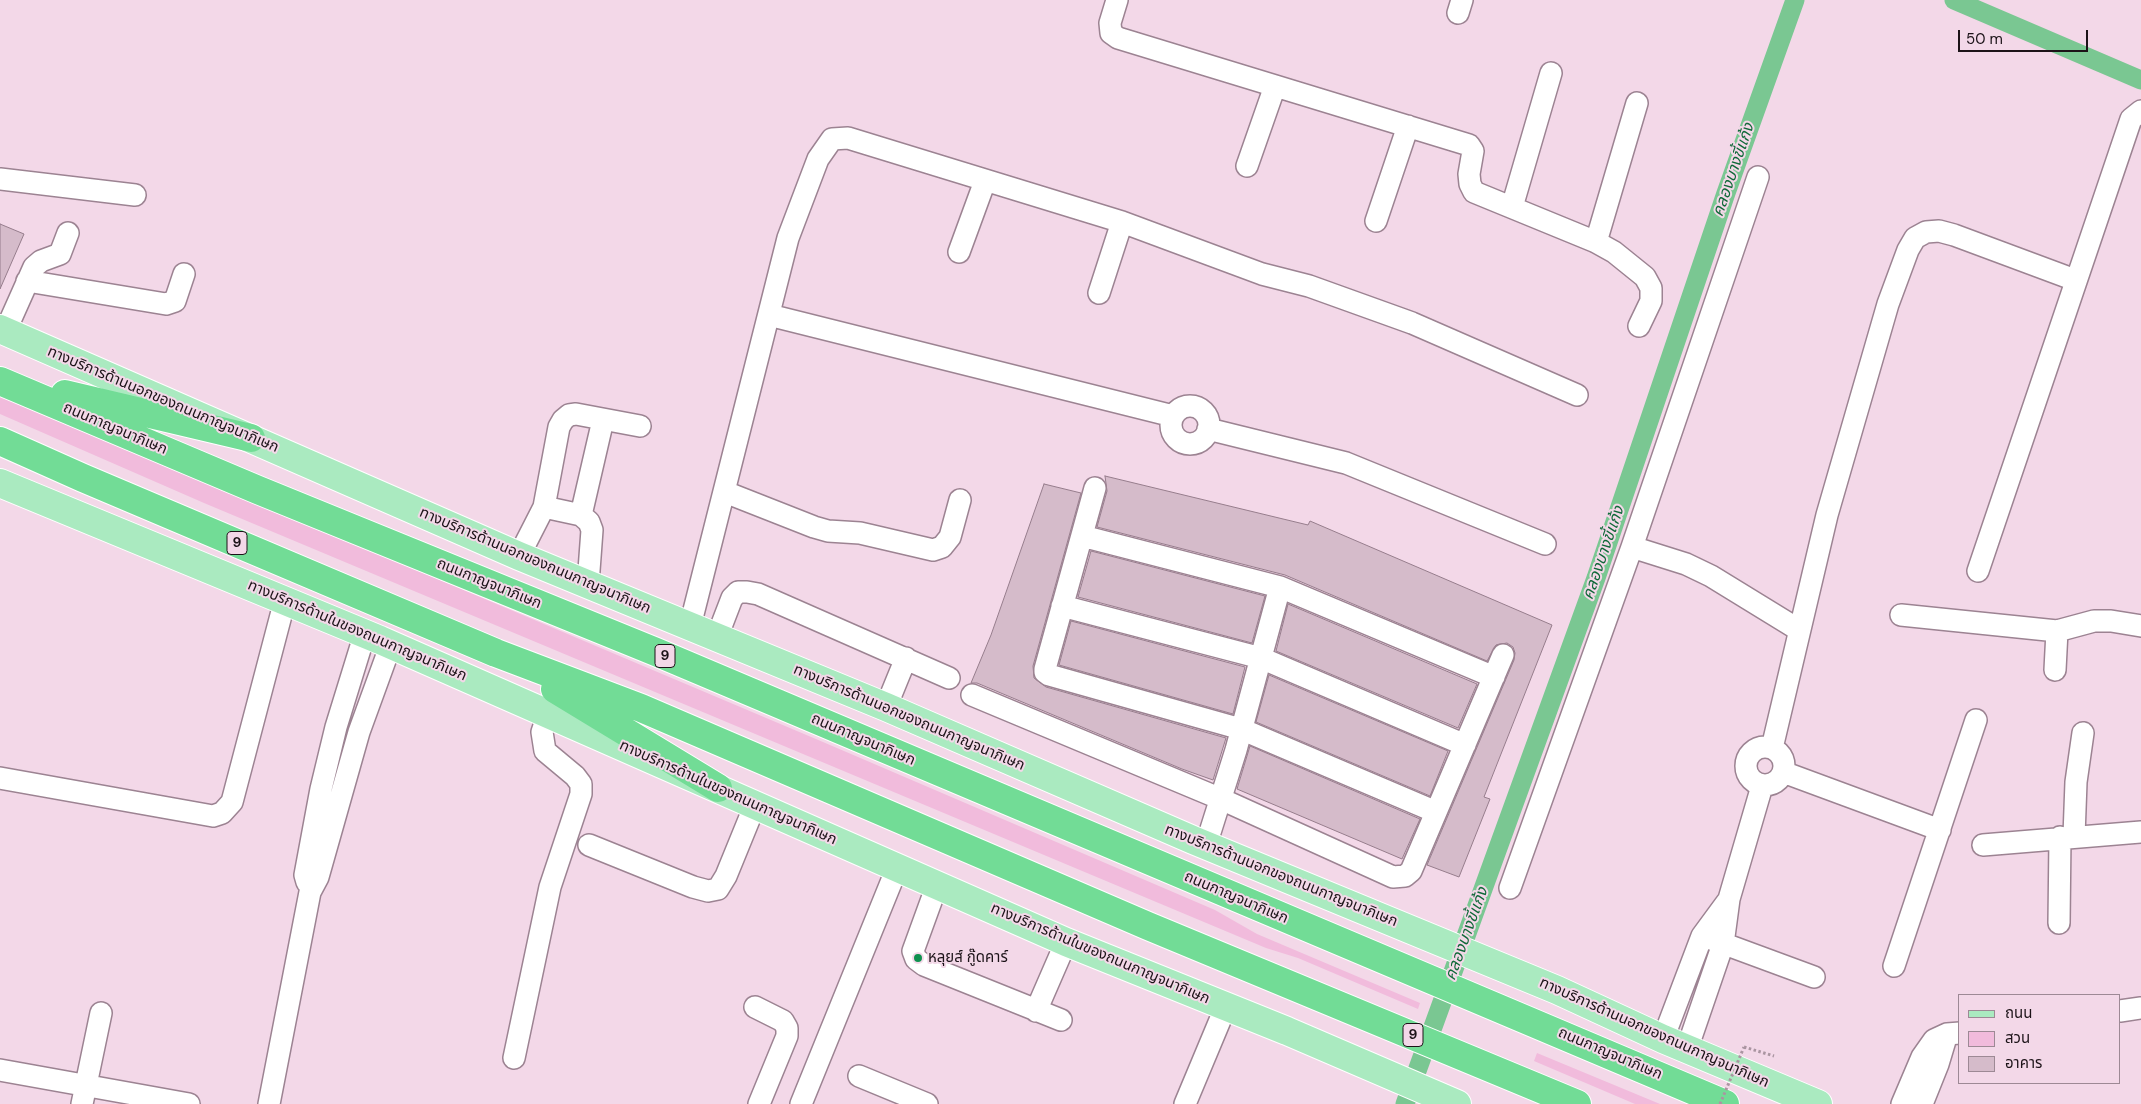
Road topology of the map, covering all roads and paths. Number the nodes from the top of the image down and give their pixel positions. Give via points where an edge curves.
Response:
1 (1117, 0) edge
2 (1551, 73) dead end
3 (1275, 86) junction
4 (1637, 103) dead end
5 (2141, 111) edge
6 (1408, 126) junction
7 (1247, 166) dead end
8 (1758, 177) dead end
9 (0, 179) edge
10 (985, 181) junction
11 (135, 195) dead end
12 (1512, 207) junction
13 (1376, 221) dead end
14 (1122, 222) junction
15 (68, 233) dead end
16 (1596, 242) junction
17 (959, 252) dead end
18 (184, 274) dead end
19 (2075, 280) junction
20 (28, 281) junction
21 (1099, 293) dead end
22 (769, 314) junction
23 (1639, 326) dead end
24 (2, 330) edge
25 (0, 380) edge
26 (1577, 395) dead end
27 (603, 420) junction
28 (640, 426) dead end
29 (251, 438) junction
30 (0, 441) edge
31 (0, 460) edge
32 (83, 478) junction
33 (0, 483) edge
34 (1095, 488) dead end
35 (725, 492) junction
36 (960, 500) dead end
37 (544, 507) junction
38 (581, 515) junction
39 (1082, 536) junction
40 (1545, 544) dead end
41 (1632, 548) junction
42 (519, 556) junction
43 (1978, 571) dead end
44 (588, 584) junction
45 (1280, 587) junction
46 (285, 600) junction
47 (1062, 606) junction
48 (1901, 615) dead end
49 (690, 626) junction
50 (2141, 626) edge
51 (1799, 630) junction
52 (2057, 631) junction
53 (365, 633) junction
54 (717, 636) junction
55 (391, 644) junction
56 (496, 653) junction
57 (1503, 654) dead end
58 (906, 658) junction
59 (1261, 658) junction
60 (2055, 670) dead end
61 (1494, 677) junction
62 (949, 678) dead end
63 (972, 695) dead end
64 (886, 707) junction
65 (548, 714) junction
66 (1976, 720) dead end
67 (1241, 729) junction
68 (2083, 733) dead end
69 (1465, 745) junction
70 (1772, 748) junction
71 (1784, 772) junction
72 (0, 778) edge
73 (1762, 786) junction
74 (718, 788) junction
75 (1221, 799) junction
76 (755, 805) junction
77 (1436, 812) junction
78 (1940, 830) junction
79 (2141, 832) edge
80 (2067, 837) junction
81 (589, 845) dead end
82 (1206, 845) junction
83 (1984, 845) dead end
84 (897, 868) junction
85 (937, 885) junction
86 (1510, 888) dead end
87 (310, 892) junction
88 (1729, 899) junction
89 (2059, 923) dead end
90 (1702, 936) junction
91 (1066, 942) junction
92 (1723, 944) junction
93 (1894, 966) dead end
94 (1814, 977) dead end
95 (1226, 1006) junction
96 (754, 1007) dead end
97 (2141, 1008) edge
98 (1036, 1011) junction
99 (2121, 1011) edge
100 (101, 1013) dead end
101 (1061, 1020) dead end
102 (1954, 1034) edge
103 (1663, 1038) junction
104 (1688, 1049) junction
105 (1774, 1056) dead end
106 (514, 1058) dead end
107 (0, 1070) edge
108 (859, 1076) dead end
109 (84, 1094) edge
110 (915, 1102) edge
111 (190, 1104) edge
112 (269, 1104) edge
113 (759, 1104) edge
114 (801, 1104) edge
115 (1186, 1104) edge
116 (1457, 1104) edge
117 (1577, 1104) edge
118 (1720, 1104) edge
119 (1725, 1104) edge
120 (1818, 1104) edge
121 (1902, 1104) edge
122 (1922, 1104) edge

1 - 3 street via 1110,22 1111,32 1118,38
2 - 12 street
3 - 6 street
3 - 7 street
4 - 16 street
5 - 19 street via 2131,119
6 - 12 street via 1469,145 1474,151 1469,174 1474,192
6 - 13 street
8 - 41 street
9 - 11 street
10 - 14 street
10 - 17 street
10 - 22 street via 848,138 832,139 818,159 790,230
12 - 16 street
14 - 21 street
14 - 26 street via 1262,274 1310,286 1412,323
15 - 20 street via 60,254 34,266
16 - 23 street via 1627,262 1652,288 1651,301
18 - 20 street via 175,300 166,304
19 - 43 street
19 - 51 street via 1940,231 1926,232 1915,238 1888,304 1827,515
20 - 24 street
22 - 35 street
22 - 40 street via 1173,416 1182,408 1194,406 1205,413 1208,429 1346,464
24 - 29 main road, ทางบริการด้านนอกของถนนกาญจนาภิเษก
25 - 29 highway
25 - 119 highway, ถนนกาญจนาภิเษก / 9 via 258,490 656,652
27 - 28 street
27 - 37 street via 576,414 563,420
27 - 38 street
29 - 42 main road, ทางบริการด้านนอกของถนนกาญจนาภิเษก
30 - 32 highway, 9
31 - 32 highway
32 - 56 highway, 9
33 - 46 main road, ทางบริการด้านในของถนนกาญจนาภิเษก
34 - 39 street
35 - 36 street via 828,531 860,533 933,550 942,547 950,537
35 - 49 street
37 - 38 street
37 - 42 street
38 - 44 street via 592,530
39 - 45 street
39 - 47 street
41 - 51 street via 1686,564 1711,576
41 - 86 street
42 - 44 main road, ทางบริการด้านนอกของถนนกาญจนาภิเษก
44 - 49 main road, ทางบริการด้านนอกของถนนกาญจนาภิเษก
45 - 59 street
45 - 61 street
46 - 53 main road, ทางบริการด้านในของถนนกาญจนาภิเษก
46 - 72 street via 232,802 222,813 213,816
47 - 59 street
47 - 67 street via 1045,669 1049,675
48 - 52 street
49 - 54 main road, ทางบริการด้านนอกของถนนกาญจนาภิเษก
50 - 52 street via 2094,621
51 - 70 street
52 - 60 street
53 - 55 main road, ทางบริการด้านในของถนนกาญจนาภิเษก
53 - 87 street via 321,789 305,875
54 - 58 street via 732,598 738,592 747,592
54 - 64 main road, ทางบริการด้านนอกของถนนกาญจนาภิเษก
55 - 65 main road, ทางบริการด้านในของถนนกาญจนาภิเษก
55 - 87 street via 359,732 318,877
56 - 74 highway
56 - 117 highway, 9 via 641,708 1139,922
57 - 61 street
58 - 62 street
58 - 64 street
59 - 67 street
59 - 69 street
61 - 69 street
63 - 75 street
64 - 82 main road, ทางบริการด้านนอกของถนนกาญจนาภิเษก
65 - 74 main road, ทางบริการด้านในของถนนกาญจนาภิเษก
65 - 106 street via 542,732 545,751 575,776 581,784 581,794 550,887
66 - 78 street
67 - 75 street
67 - 77 street
68 - 80 street
69 - 77 street
70 - 71 street via 1782,756
70 - 73 street via 1758,748 1752,752 1746,765 1750,779
71 - 73 street via 1776,783
71 - 78 street
73 - 88 street
74 - 76 main road, ทางบริการด้านในของถนนกาญจนาภิเษก
75 - 77 street via 1393,876 1404,876 1412,871
75 - 82 street
76 - 81 street via 718,889 708,891 693,887
76 - 84 main road, ทางบริการด้านในของถนนกาญจนาภิเษก
78 - 93 street
79 - 80 street
80 - 83 street
80 - 89 street
82 - 103 main road, ทางบริการด้านนอกของถนนกาญจนาภิเษก via 1558,990
84 - 85 main road, ทางบริการด้านในของถนนกาญจนาภิเษก
84 - 114 street
85 - 91 main road, ทางบริการด้านในของถนนกาญจนาภิเษก
85 - 98 street via 913,950 916,959
87 - 112 street
88 - 90 street
88 - 92 street
90 - 92 street
90 - 103 street
91 - 95 main road, ทางบริการด้านในของถนนกาญจนาภิเษก
91 - 98 street
92 - 94 street
92 - 104 street
95 - 115 street
95 - 116 main road, ทางบริการด้านในของถนนกาญจนาภิเษก
96 - 113 street via 783,1021 787,1028
97 - 99 street
98 - 101 street
100 - 109 street
102 - 121 street via 1934,1040 1922,1058
102 - 122 street
103 - 104 main road, ทางบริการด้านนอกของถนนกาญจนาภิเษก
104 - 120 main road, ทางบริการด้านนอกของถนนกาญจนาภิเษก
105 - 118 path, bridge via 1744,1047
107 - 109 street
108 - 110 street
109 - 111 street

